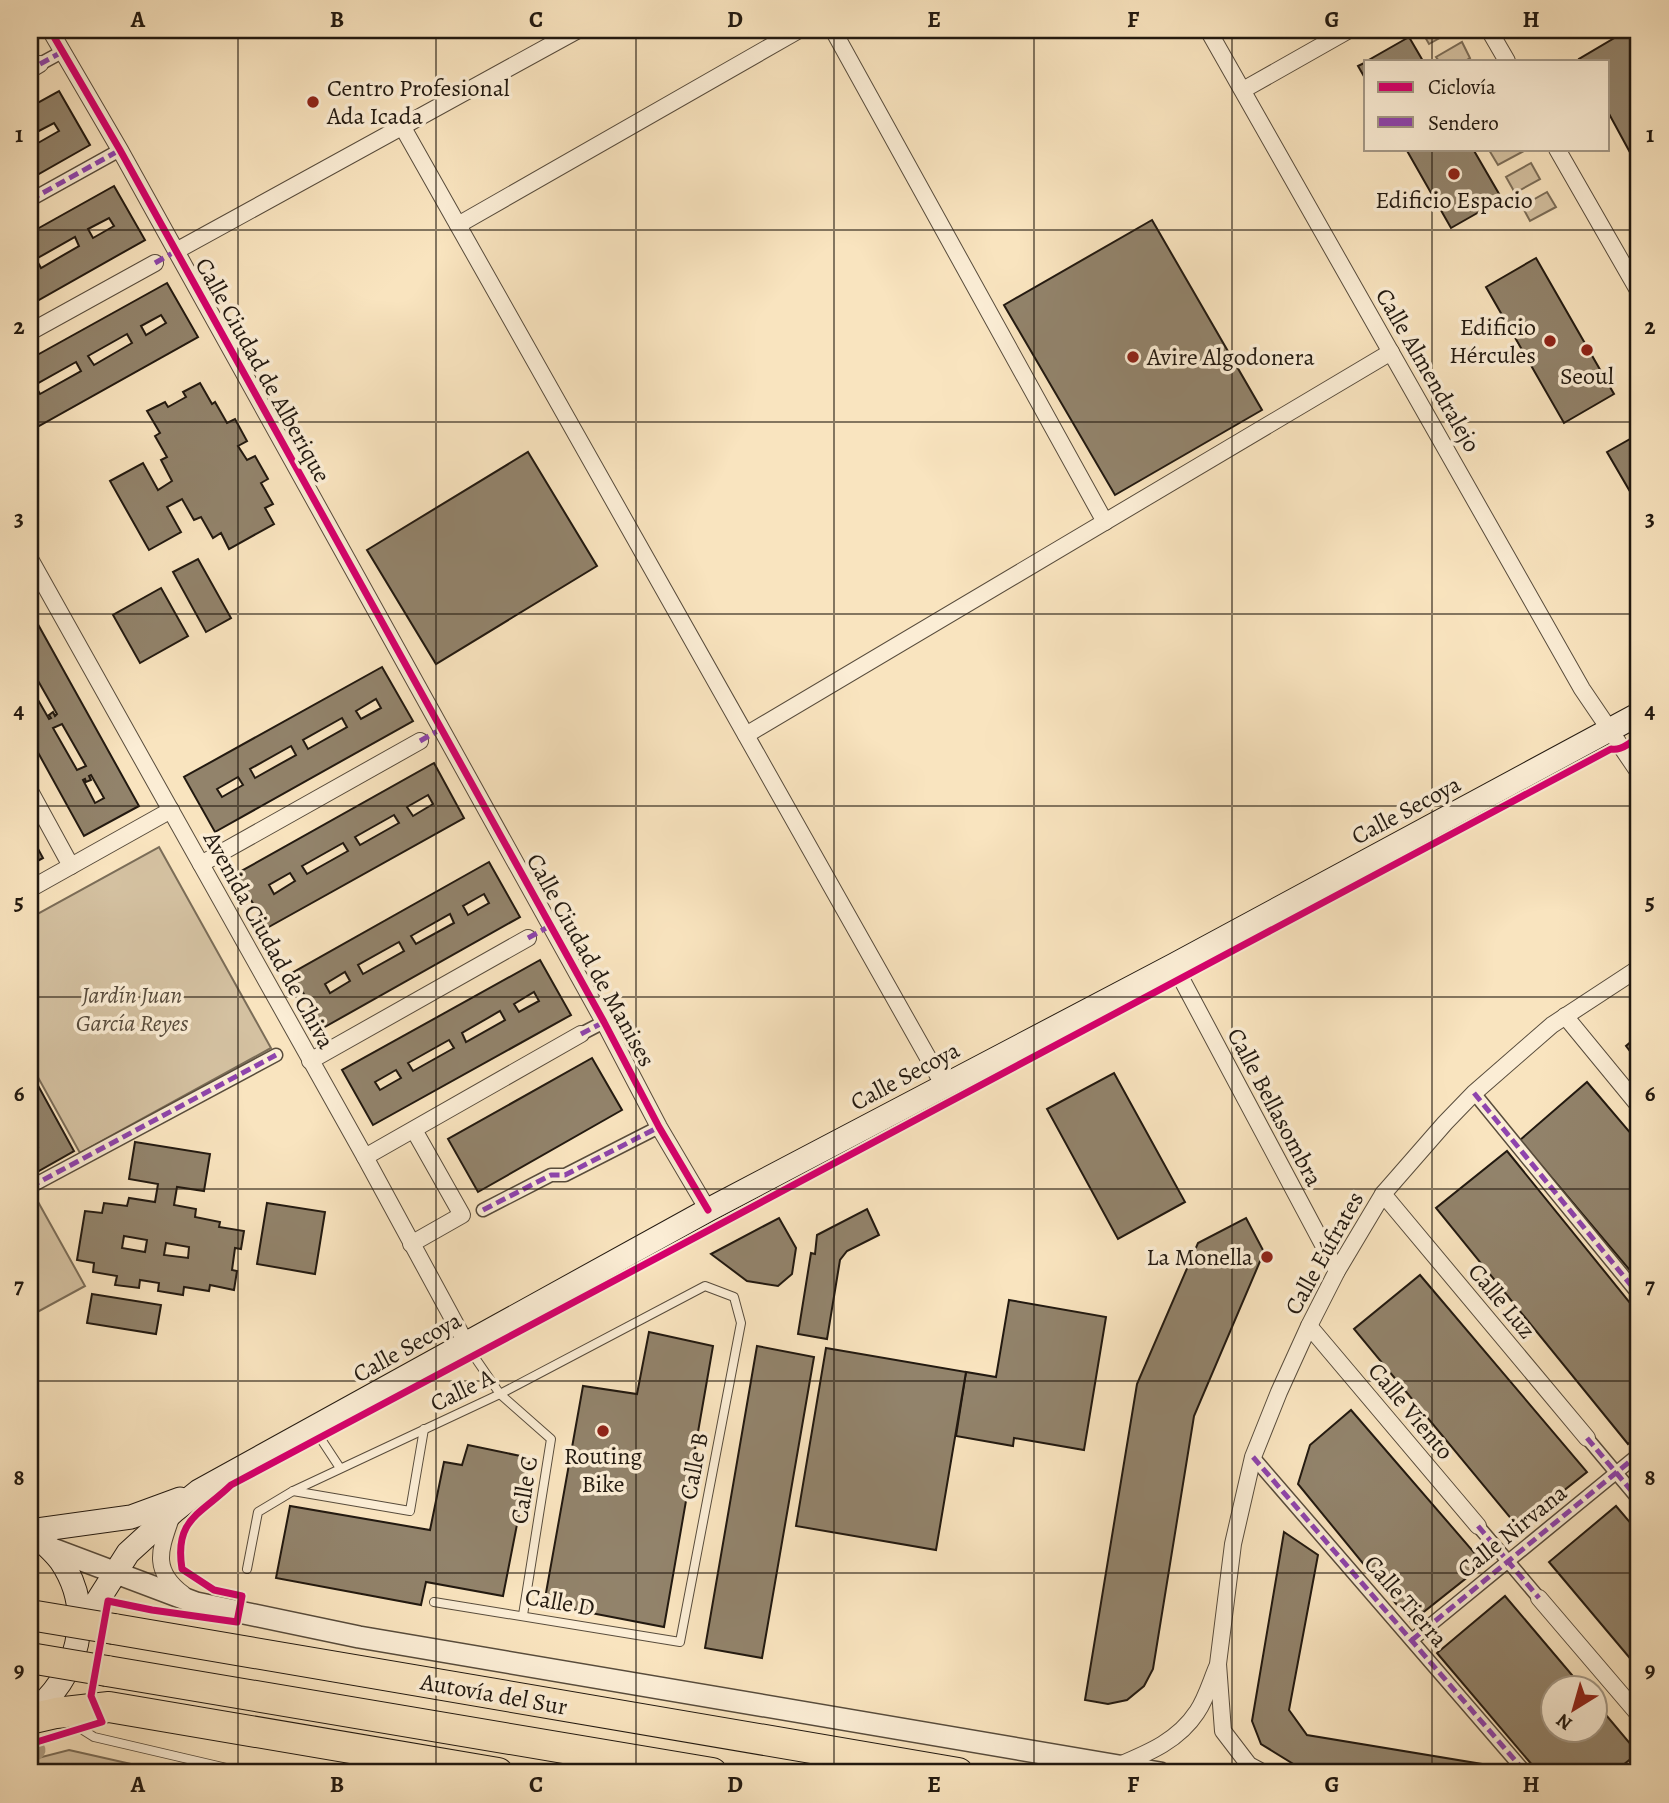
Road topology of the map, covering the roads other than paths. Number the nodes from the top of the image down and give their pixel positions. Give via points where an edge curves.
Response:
1 (50, 30) edge
2 (578, 30) edge
3 (799, 30) edge
4 (833, 30) edge
5 (1208, 30) edge
6 (1349, 30) edge
7 (1489, 30) edge
8 (62, 52) junction
9 (1506, 60) edge
10 (35, 67) edge
11 (1243, 90) junction
12 (402, 127) junction
13 (120, 150) junction
14 (1558, 150) edge
15 (30, 200) edge
16 (458, 225) junction
17 (176, 251) junction
18 (155, 263) joint
19 (1639, 292) edge
20 (30, 332) edge
21 (1391, 352) junction
22 (1105, 522) junction
23 (30, 559) edge
24 (1639, 714) edge
25 (441, 729) junction
26 (1611, 730) junction
27 (746, 735) junction
28 (420, 741) joint
29 (1639, 773) edge
30 (30, 791) edge
31 (171, 810) junction
32 (201, 864) junction
33 (71, 866) junction
34 (30, 889) edge
35 (550, 926) junction
36 (528, 938) joint
37 (1174, 965) junction
38 (1639, 968) edge
39 (1565, 1016) junction
40 (604, 1022) junction
41 (581, 1034) joint
42 (276, 1055) dead end
43 (310, 1061) junction
44 (944, 1086) junction
45 (1474, 1094) junction
46 (1639, 1107) edge
47 (659, 1127) junction
48 (414, 1130) junction
49 (365, 1157) junction
50 (30, 1187) edge
51 (1382, 1194) junction
52 (483, 1210) dead end
53 (708, 1210) junction
54 (411, 1244) junction
55 (1337, 1270) junction
56 (1639, 1295) edge
57 (734, 1297) joint
58 (1309, 1326) junction
59 (467, 1345) junction
60 (500, 1394) junction
61 (314, 1427) junction
62 (424, 1429) junction
63 (1587, 1438) joint
64 (1639, 1454) edge
65 (1253, 1457) junction
66 (340, 1468) junction
67 (1616, 1472) junction
68 (200, 1491) junction
69 (293, 1491) junction
70 (1639, 1500) edge
71 (174, 1511) junction
72 (1478, 1526) joint
73 (30, 1531) edge
74 (50, 1548) junction
75 (1508, 1561) junction
76 (247, 1569) dead end
77 (116, 1573) junction
78 (1539, 1598) joint
79 (434, 1602) dead end
80 (196, 1603) junction
81 (30, 1615) edge
82 (523, 1615) junction
83 (79, 1630) junction
84 (1412, 1640) junction
85 (680, 1642) joint
86 (30, 1658) edge
87 (1218, 1664) junction
88 (38, 1715) edge
89 (1639, 1715) edge
90 (366, 1762) edge
91 (1117, 1766) junction
92 (248, 1773) edge
93 (386, 1773) edge
94 (498, 1773) edge
95 (712, 1773) edge
96 (958, 1773) edge
97 (1160, 1773) edge
98 (1264, 1773) edge
99 (1527, 1773) edge

1 - 8 street, Calle Ciudad de Alberique
2 - 12 street
3 - 16 street
4 - 22 street
5 - 11 street, Calle Almendralejo
6 - 11 street
7 - 9 street
8 - 10 street
8 - 13 street, Calle Ciudad de Alberique
11 - 21 street, Calle Almendralejo
12 - 16 street
12 - 17 street
13 - 15 street
13 - 17 street, Calle Ciudad de Alberique
14 - 19 street
16 - 27 street
17 - 18 street
17 - 25 street, Calle Ciudad de Alberique
18 - 20 street
21 - 22 street
21 - 26 street, Calle Almendralejo via 1582,689
22 - 27 street
23 - 31 street, Avenida Ciudad de Chiva
24 - 26 main road, Calle Secoya
25 - 28 street
25 - 35 street, Calle Ciudad de Manises
26 - 29 street, Calle Almendralejo
26 - 37 main road, Calle Secoya
27 - 44 street
28 - 32 street
30 - 33 street
31 - 32 street, Avenida Ciudad de Chiva
31 - 33 street
32 - 43 street, Avenida Ciudad de Chiva
33 - 34 street
35 - 36 street
35 - 40 street, Calle Ciudad de Manises
36 - 43 street
37 - 44 main road, Calle Secoya
37 - 55 street, Calle Bellasombra
38 - 39 street, Calle Eúfrates
39 - 45 street, Calle Eúfrates
39 - 46 street
40 - 41 street
40 - 47 street, Calle Ciudad de Manises
41 - 48 street
42 - 50 street
43 - 49 street, Avenida Ciudad de Chiva
44 - 53 main road, Calle Secoya
45 - 51 street, Calle Eúfrates
45 - 56 street
47 - 52 street
47 - 53 street, Calle Ciudad de Manises
48 - 49 street
48 - 54 street via 462,1215
49 - 54 street, Avenida Ciudad de Chiva
51 - 55 street, Calle Eúfrates
51 - 63 street, Calle Luz
53 - 59 main road, Calle Secoya
54 - 59 street, Avenida Ciudad de Chiva
55 - 58 street, Calle Eúfrates
57 - 60 lane, Calle A via 705,1286
57 - 85 lane, Calle B via 740,1323
58 - 65 street, Calle Eúfrates
58 - 72 street, Calle Viento
59 - 60 lane
59 - 61 main road, Calle Secoya
60 - 62 lane, Calle A
60 - 82 lane, Calle C via 551,1439
61 - 66 lane
61 - 68 main road, Calle Secoya
62 - 66 lane, Calle A
62 - 69 lane via 410,1511
63 - 67 street
64 - 67 street, Calle Nirvana
65 - 84 street, Calle Tierra
65 - 87 street, Calle Eúfrates via 1233,1544
66 - 69 lane, Calle A
67 - 70 street
67 - 75 street, Calle Nirvana
68 - 71 main road
68 - 73 main road via 131,1517
69 - 76 lane, Calle A via 258,1512
71 - 77 main road via 128,1553
71 - 80 street via 159,1553 168,1582
72 - 75 street
73 - 74 main road
74 - 77 street
74 - 83 main road via 73,1586
75 - 78 street
75 - 84 street, Calle Nirvana
77 - 80 street
77 - 83 main road
78 - 89 street
79 - 82 lane, Calle D
80 - 91 street via 359,1637
81 - 96 highway, Autovía del Sur, bridge
82 - 85 lane, Calle D
83 - 88 main road via 72,1663
84 - 99 street, Calle Tierra
86 - 95 highway, Autovía del Sur, bridge
87 - 91 street via 1198,1711 1174,1738
87 - 98 street via 1223,1731 1250,1765
88 - 90 highway via 109,1707
88 - 92 lane via 94,1737
90 - 93 lane
90 - 94 highway
91 - 97 street

